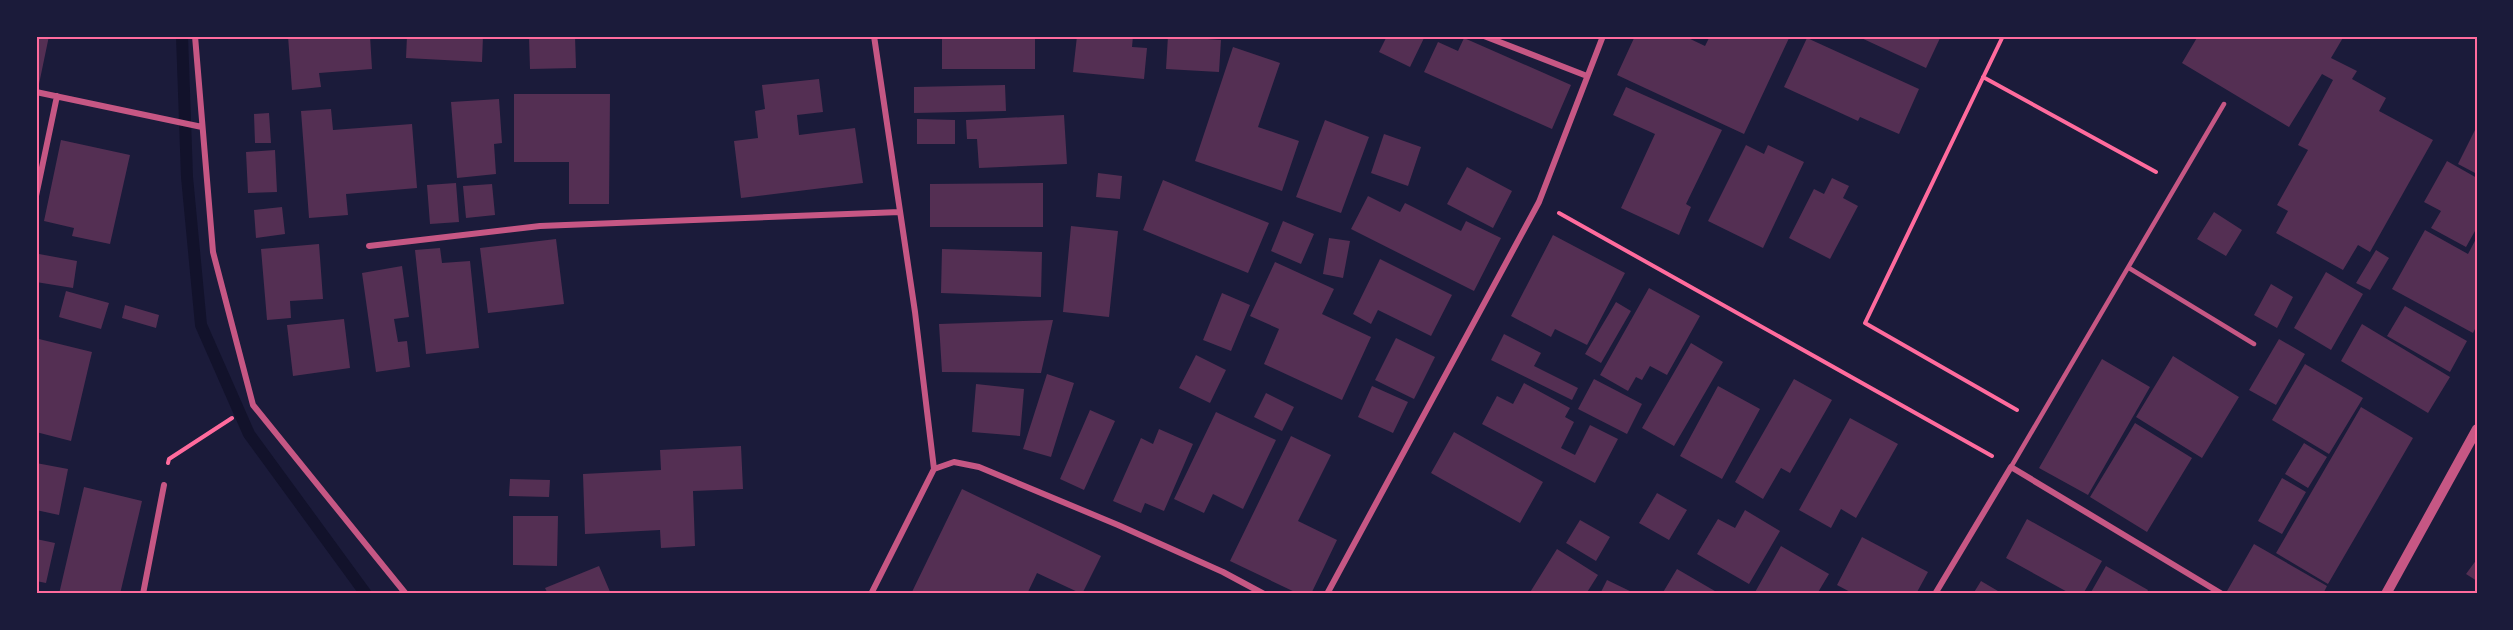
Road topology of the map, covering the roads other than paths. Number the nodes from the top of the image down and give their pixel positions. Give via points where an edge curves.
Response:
1 (195, 36) edge
2 (874, 36) edge
3 (1484, 36) edge
4 (1602, 36) edge
5 (1587, 76) junction
6 (36, 92) edge
7 (57, 96) junction
8 (2224, 104) dead end
9 (202, 127) junction
10 (36, 196) edge
11 (900, 212) junction
12 (369, 246) dead end
13 (2129, 268) junction
14 (2254, 344) dead end
15 (2477, 429) edge
16 (2011, 467) junction
17 (934, 469) junction
18 (164, 485) road end
19 (143, 594) edge
20 (406, 594) edge
21 (871, 594) edge
22 (1264, 594) edge
23 (1327, 594) edge
24 (1935, 594) edge
25 (2222, 594) edge
26 (2386, 594) edge

1 - 9 street
2 - 11 street
3 - 5 street
4 - 5 street
5 - 23 street via 1539,202
6 - 7 street
7 - 9 street
7 - 10 street
8 - 13 lane
9 - 20 street via 213,252 253,405
11 - 12 street via 540,226
11 - 17 street
13 - 14 lane
13 - 16 lane
15 - 26 street
16 - 24 street
16 - 25 street
17 - 21 street
17 - 22 street via 954,462 979,467 1118,525
18 - 19 street

